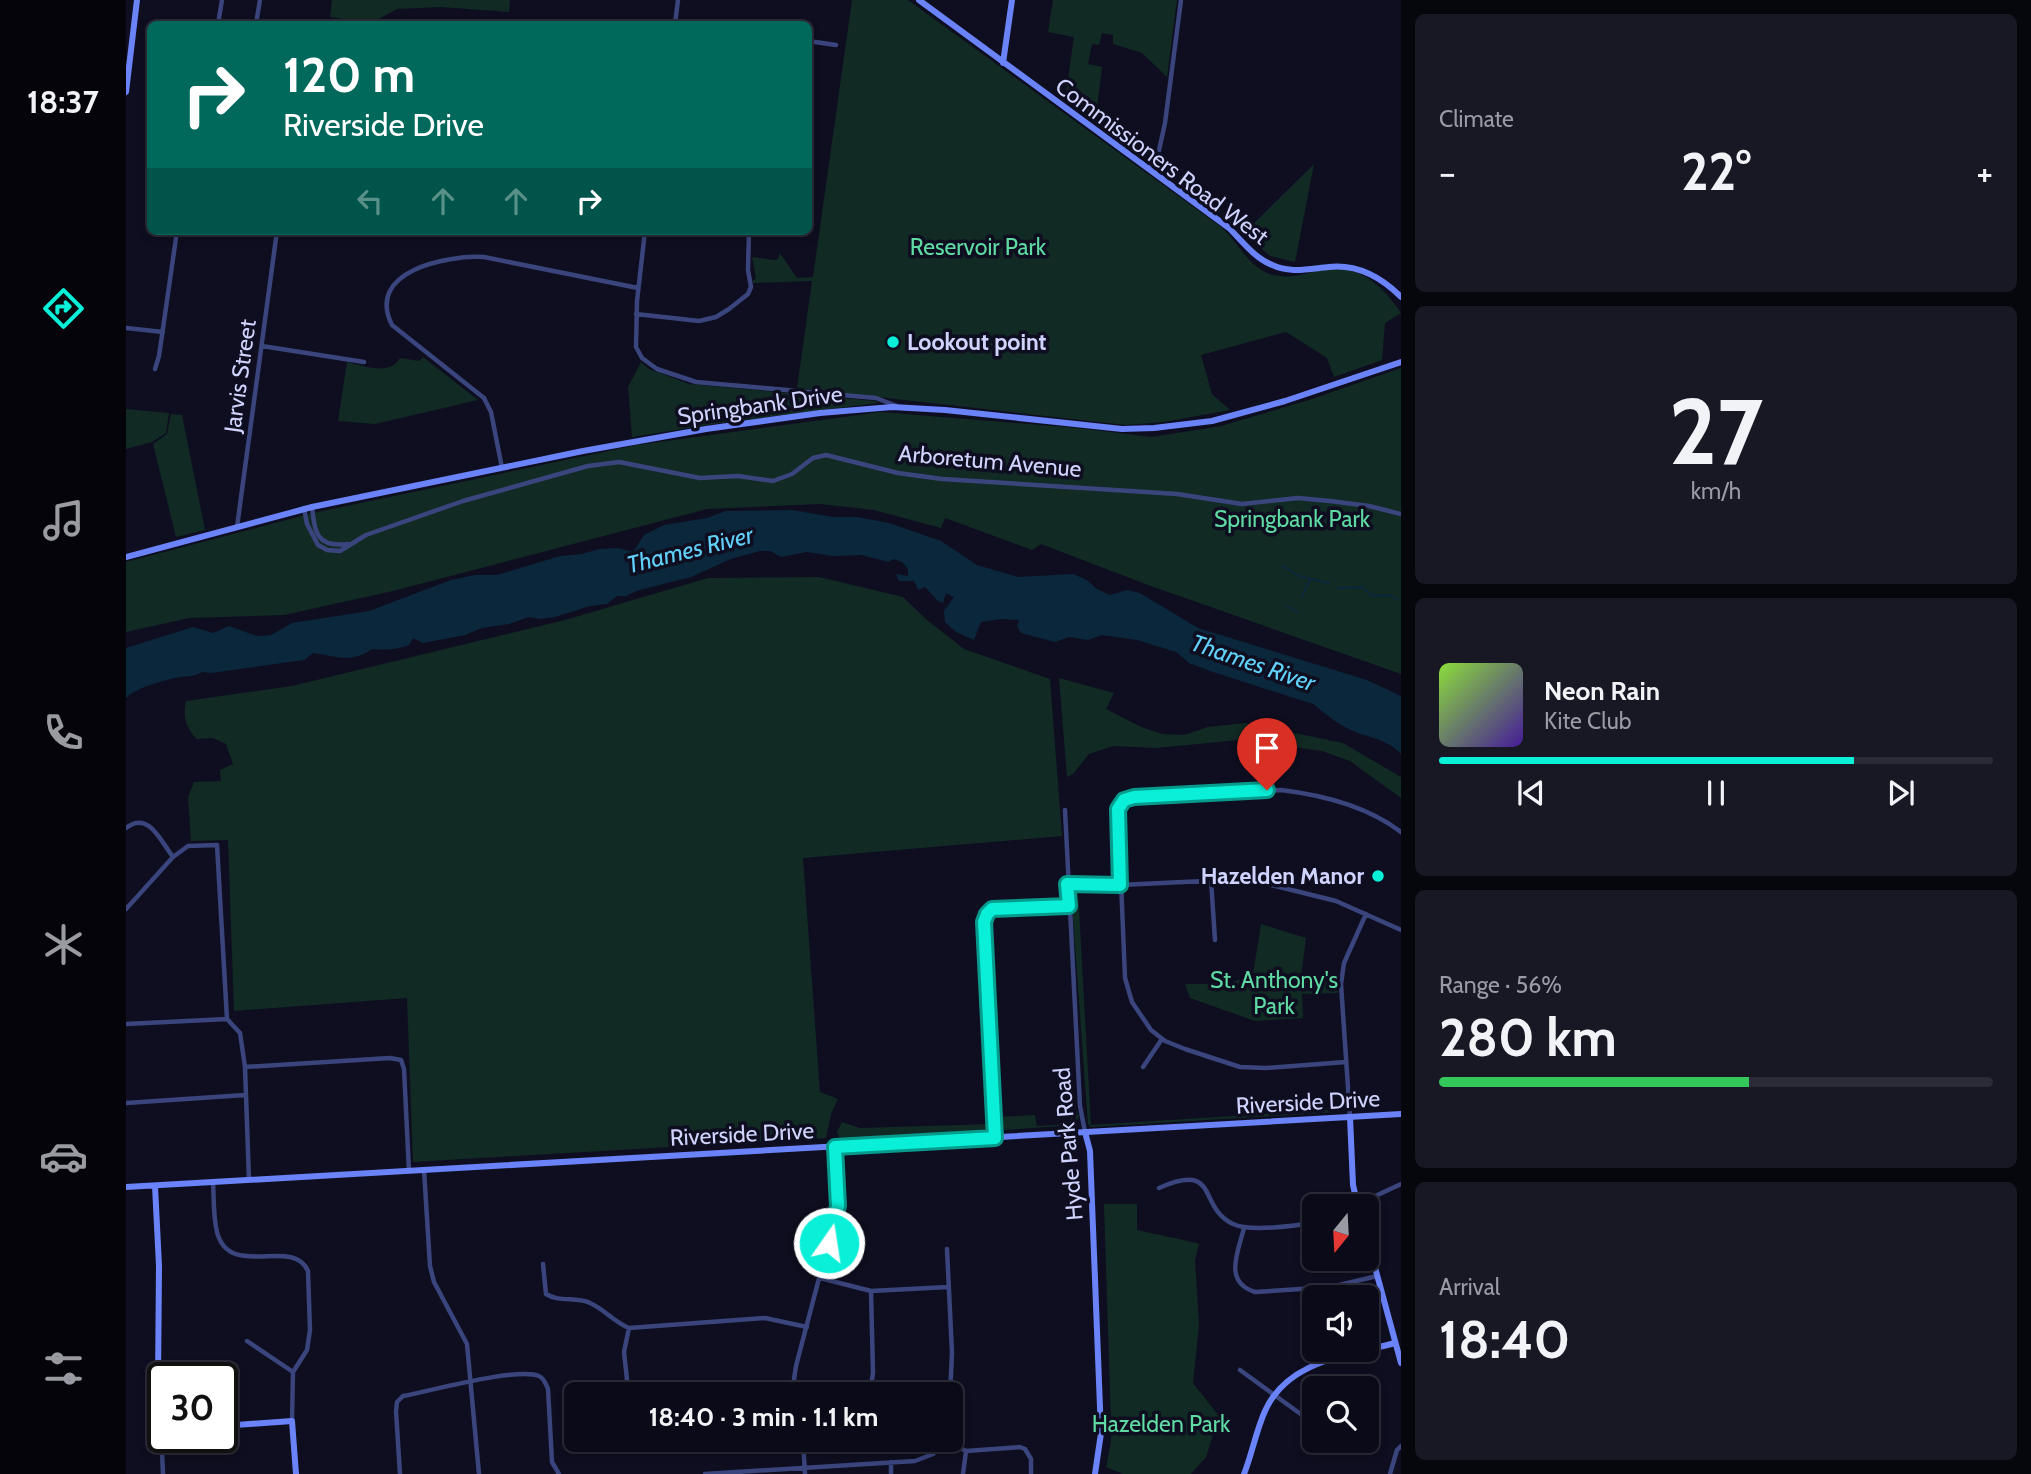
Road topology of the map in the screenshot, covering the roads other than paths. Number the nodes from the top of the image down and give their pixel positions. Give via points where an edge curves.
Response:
1 (137, 0) edge
2 (222, 0) edge
3 (260, 0) edge
4 (678, 0) edge
5 (919, 0) edge
6 (1012, 0) edge
7 (1181, 0) edge
8 (218, 21) edge
9 (256, 21) edge
10 (675, 21) edge
11 (130, 41) edge
12 (812, 42) edge
13 (836, 45) dead end
14 (1003, 63) junction
15 (126, 92) edge
16 (1149, 167) junction
17 (176, 235) edge
18 (276, 235) edge
19 (645, 235) edge
20 (749, 235) edge
21 (638, 288) junction
22 (1401, 297) edge
23 (636, 314) junction
24 (126, 328) edge
25 (163, 332) junction
26 (262, 346) junction
27 (364, 362) dead end
28 (1401, 363) edge
29 (155, 369) dead end
30 (901, 408) junction
31 (502, 468) junction
32 (308, 507) junction
33 (1401, 514) edge
34 (237, 527) junction
35 (352, 544) junction
36 (126, 557) edge
37 (1065, 810) dead end
38 (126, 828) edge
39 (1401, 832) edge
40 (173, 857) junction
41 (1211, 880) junction
42 (1067, 884) junction
43 (1120, 885) junction
44 (1069, 906) junction
45 (126, 909) edge
46 (1366, 914) junction
47 (1401, 930) edge
48 (1215, 940) dead end
49 (227, 1019) junction
50 (126, 1024) edge
51 (1161, 1039) junction
52 (1346, 1062) junction
53 (245, 1067) junction
54 (1143, 1067) dead end
55 (245, 1096) junction
56 (126, 1103) edge
57 (1401, 1114) edge
58 (1350, 1117) junction
59 (1085, 1132) junction
60 (995, 1138) junction
61 (835, 1147) junction
62 (424, 1170) junction
63 (409, 1171) junction
64 (249, 1180) junction
65 (213, 1182) junction
66 (1401, 1184) edge
67 (155, 1186) junction
68 (126, 1187) edge
69 (1159, 1188) dead end
70 (1354, 1194) edge
71 (1379, 1194) edge
72 (1302, 1223) edge
73 (1244, 1228) junction
74 (947, 1249) dead end
75 (543, 1264) dead end
76 (1376, 1271) edge
77 (1377, 1276) junction
78 (820, 1278) junction
79 (948, 1287) junction
80 (871, 1291) junction
81 (807, 1327) junction
82 (629, 1328) junction
83 (247, 1341) dead end
84 (1395, 1343) junction
85 (158, 1362) edge
86 (1401, 1363) edge
87 (1240, 1370) dead end
88 (293, 1372) junction
89 (470, 1380) junction
90 (627, 1382) edge
91 (795, 1382) edge
92 (872, 1382) edge
93 (951, 1382) edge
94 (1274, 1396) junction
95 (1302, 1415) edge
96 (292, 1422) junction
97 (238, 1425) edge
98 (1401, 1446) edge
99 (963, 1450) edge
100 (966, 1451) junction
101 (804, 1452) edge
102 (935, 1452) edge
103 (163, 1453) edge
104 (891, 1462) junction
105 (805, 1471) edge
106 (163, 1474) edge
107 (296, 1474) edge
108 (400, 1474) edge
109 (479, 1474) edge
110 (559, 1474) edge
111 (705, 1474) edge
112 (891, 1474) edge
113 (963, 1474) edge
114 (1031, 1474) edge
115 (1095, 1474) edge
116 (1244, 1474) edge
117 (1390, 1474) edge

1 - 11 main road
2 - 8 street
3 - 9 street
4 - 10 street
5 - 14 main road, Commissioners Road West
6 - 14 main road
7 - 16 street via 1165,123 1158,155
11 - 15 main road
12 - 13 street
14 - 16 main road, Commissioners Road West
16 - 22 main road, Commissioners Road West via 1268,264 1290,270 1358,269 1377,277
17 - 25 street
18 - 26 street, Jarvis Street
19 - 21 street
20 - 23 street via 751,287 729,309 699,321
21 - 23 street
21 - 31 street via 468,256 411,271 397,280 387,297 386,312 392,324 484,398
23 - 30 street via 636,347 642,358 677,377 876,398
24 - 25 street
25 - 29 street
26 - 27 street
26 - 34 street, Jarvis Street
28 - 30 main road, Springbank Drive via 1212,421 1154,428 1122,429
30 - 31 main road, Springbank Drive via 820,413 706,429
31 - 32 main road, Springbank Drive
32 - 34 main road, Springbank Drive
32 - 35 street via 319,538
32 - 35 street via 307,524 318,545 340,551
33 - 35 street, Arboretum Avenue via 1298,498 1242,504 1177,494 943,479 826,455 773,481 738,476 701,478 619,462 588,466 464,501
34 - 36 main road, Springbank Drive
37 - 42 street, Hyde Park Road
38 - 40 street via 142,822 149,825
39 - 43 street via 1360,808 1303,792 1134,797 1124,800 1118,809
40 - 45 street
40 - 49 street via 194,844 217,845
41 - 43 street
41 - 46 street via 1268,882
41 - 48 street
42 - 43 street
42 - 44 street, Hyde Park Road
43 - 51 street via 1125,978 1136,1010
44 - 59 street, Hyde Park Road
44 - 60 street via 992,909 984,922
46 - 47 street
46 - 52 street via 1344,963
49 - 50 street
49 - 53 street via 240,1033
51 - 52 street via 1240,1067
51 - 54 street
52 - 58 street
53 - 55 street
53 - 63 street via 401,1060
55 - 56 street
55 - 64 street
57 - 58 main road, Riverside Drive
58 - 59 main road, Riverside Drive
58 - 70 main road
59 - 60 main road, Riverside Drive
59 - 115 main road, Hyde Park Road via 1090,1151 1101,1433
60 - 61 main road, Riverside Drive
61 - 62 main road, Riverside Drive
61 - 78 street via 838,1206
62 - 63 main road, Riverside Drive
62 - 89 street via 430,1266 467,1344
63 - 64 main road, Riverside Drive
64 - 65 main road, Riverside Drive
65 - 67 main road, Riverside Drive
65 - 88 street via 217,1233 231,1252 292,1257 308,1271 310,1330 307,1350
66 - 71 street
67 - 68 main road, Riverside Drive
67 - 85 main road
69 - 73 street via 1187,1178 1196,1181 1223,1217
72 - 73 street
73 - 77 street via 1235,1273 1244,1289 1331,1287
74 - 79 street
75 - 82 street via 546,1294 593,1304
76 - 77 main road
77 - 84 main road
78 - 80 street
78 - 81 street
79 - 80 street
79 - 93 street
80 - 92 street
81 - 82 street via 765,1318
81 - 91 street
82 - 90 street via 624,1352
83 - 88 street
84 - 86 main road
84 - 94 main road via 1315,1363
87 - 94 street
88 - 96 street
89 - 108 street via 404,1396 397,1402
89 - 109 street
89 - 110 street via 521,1374 539,1376 546,1382 552,1462
94 - 95 street
94 - 116 main road
96 - 97 main road
96 - 107 main road
98 - 117 street
99 - 100 street
100 - 113 street
100 - 114 street via 1025,1449 1031,1459
101 - 105 street
102 - 104 street via 915,1461
103 - 106 street
104 - 105 street
104 - 112 street
105 - 111 street

